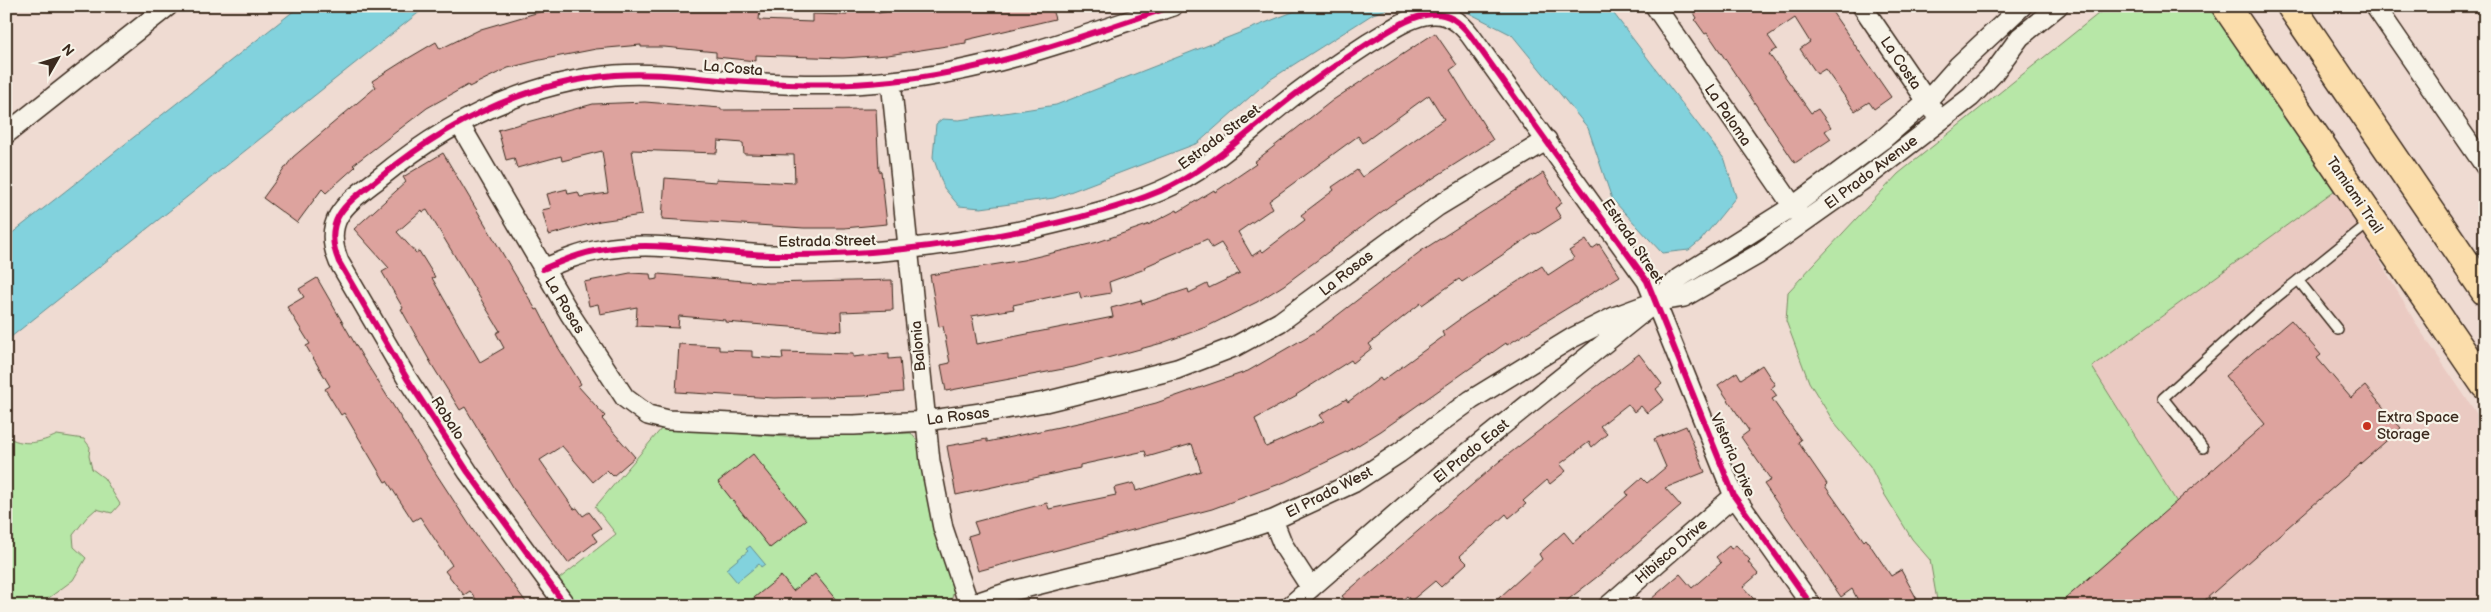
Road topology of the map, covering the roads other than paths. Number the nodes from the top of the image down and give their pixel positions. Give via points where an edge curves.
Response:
1 (168, 6) edge
2 (1173, 6) edge
3 (1655, 6) edge
4 (1862, 6) edge
5 (2058, 6) edge
6 (2226, 6) edge
7 (2290, 6) edge
8 (2375, 6) edge
9 (2018, 9) edge
10 (2030, 28) junction
11 (891, 81) junction
12 (1926, 101) junction
13 (1939, 120) junction
14 (459, 123) junction
15 (6, 134) edge
16 (1546, 140) junction
17 (2485, 166) edge
18 (1792, 206) junction
19 (2372, 220) junction
20 (1804, 222) junction
21 (333, 231) joint
22 (909, 250) junction
23 (543, 268) junction
24 (2298, 280) junction
25 (2485, 291) edge
26 (1657, 301) junction
27 (2338, 330) dead end
28 (2485, 385) edge
29 (925, 421) junction
30 (2203, 448) dead end
31 (1734, 496) junction
32 (1273, 520) junction
33 (1311, 588) junction
34 (968, 605) edge
35 (566, 606) edge
36 (1290, 606) edge
37 (1608, 606) edge
38 (1812, 606) edge

1 - 15 street
2 - 11 street, La Costa via 994,64
3 - 18 street, La Paloma
4 - 12 street, La Costa
5 - 10 street, El Prado Avenue
6 - 19 main road, Tamiami Trail
7 - 25 main road
8 - 17 street
9 - 10 street
9 - 12 street, El Prado East
10 - 13 street, El Prado Avenue via 1982,86
11 - 14 street, La Costa via 807,85 616,75 535,90
11 - 22 street, Balonia
12 - 13 street, La Costa
12 - 18 street, El Prado East via 1864,154
13 - 20 street, El Prado Avenue
14 - 21 street, La Costa via 385,173 347,204
14 - 23 street, La Rosas
16 - 22 street, Estrada Street via 1462,25 1444,15 1430,14 1402,24 1351,56 1286,101 1210,164 1163,190 1074,219 978,240
16 - 26 street, Estrada Street via 1642,272
16 - 29 street, La Rosas via 1438,206 1280,322 1234,347 1176,369 1111,386 1026,405
18 - 20 street, La Paloma
18 - 26 street, El Prado East via 1679,278
19 - 24 lane
19 - 28 main road, Tamiami Trail
20 - 26 street, El Prado Avenue via 1684,297
21 - 35 street, Robalo via 333,245 339,262 406,377 468,472
22 - 23 street, Estrada Street via 769,255 636,246 584,254
22 - 29 street, Balonia
23 - 29 street, La Rosas via 616,386 636,408 648,415 668,420 774,425
24 - 27 lane
24 - 30 lane via 2163,398
26 - 31 street, Vistoria Drive
26 - 32 street, El Prado West via 1572,338 1471,400 1371,473
26 - 33 street, El Prado East via 1443,473
29 - 34 street, Balonia via 938,512
31 - 37 street, Hibisco Drive
31 - 38 street, Vistoria Drive
32 - 33 street via 1283,545
32 - 34 street, El Prado West via 1190,547
33 - 36 street, El Prado East

